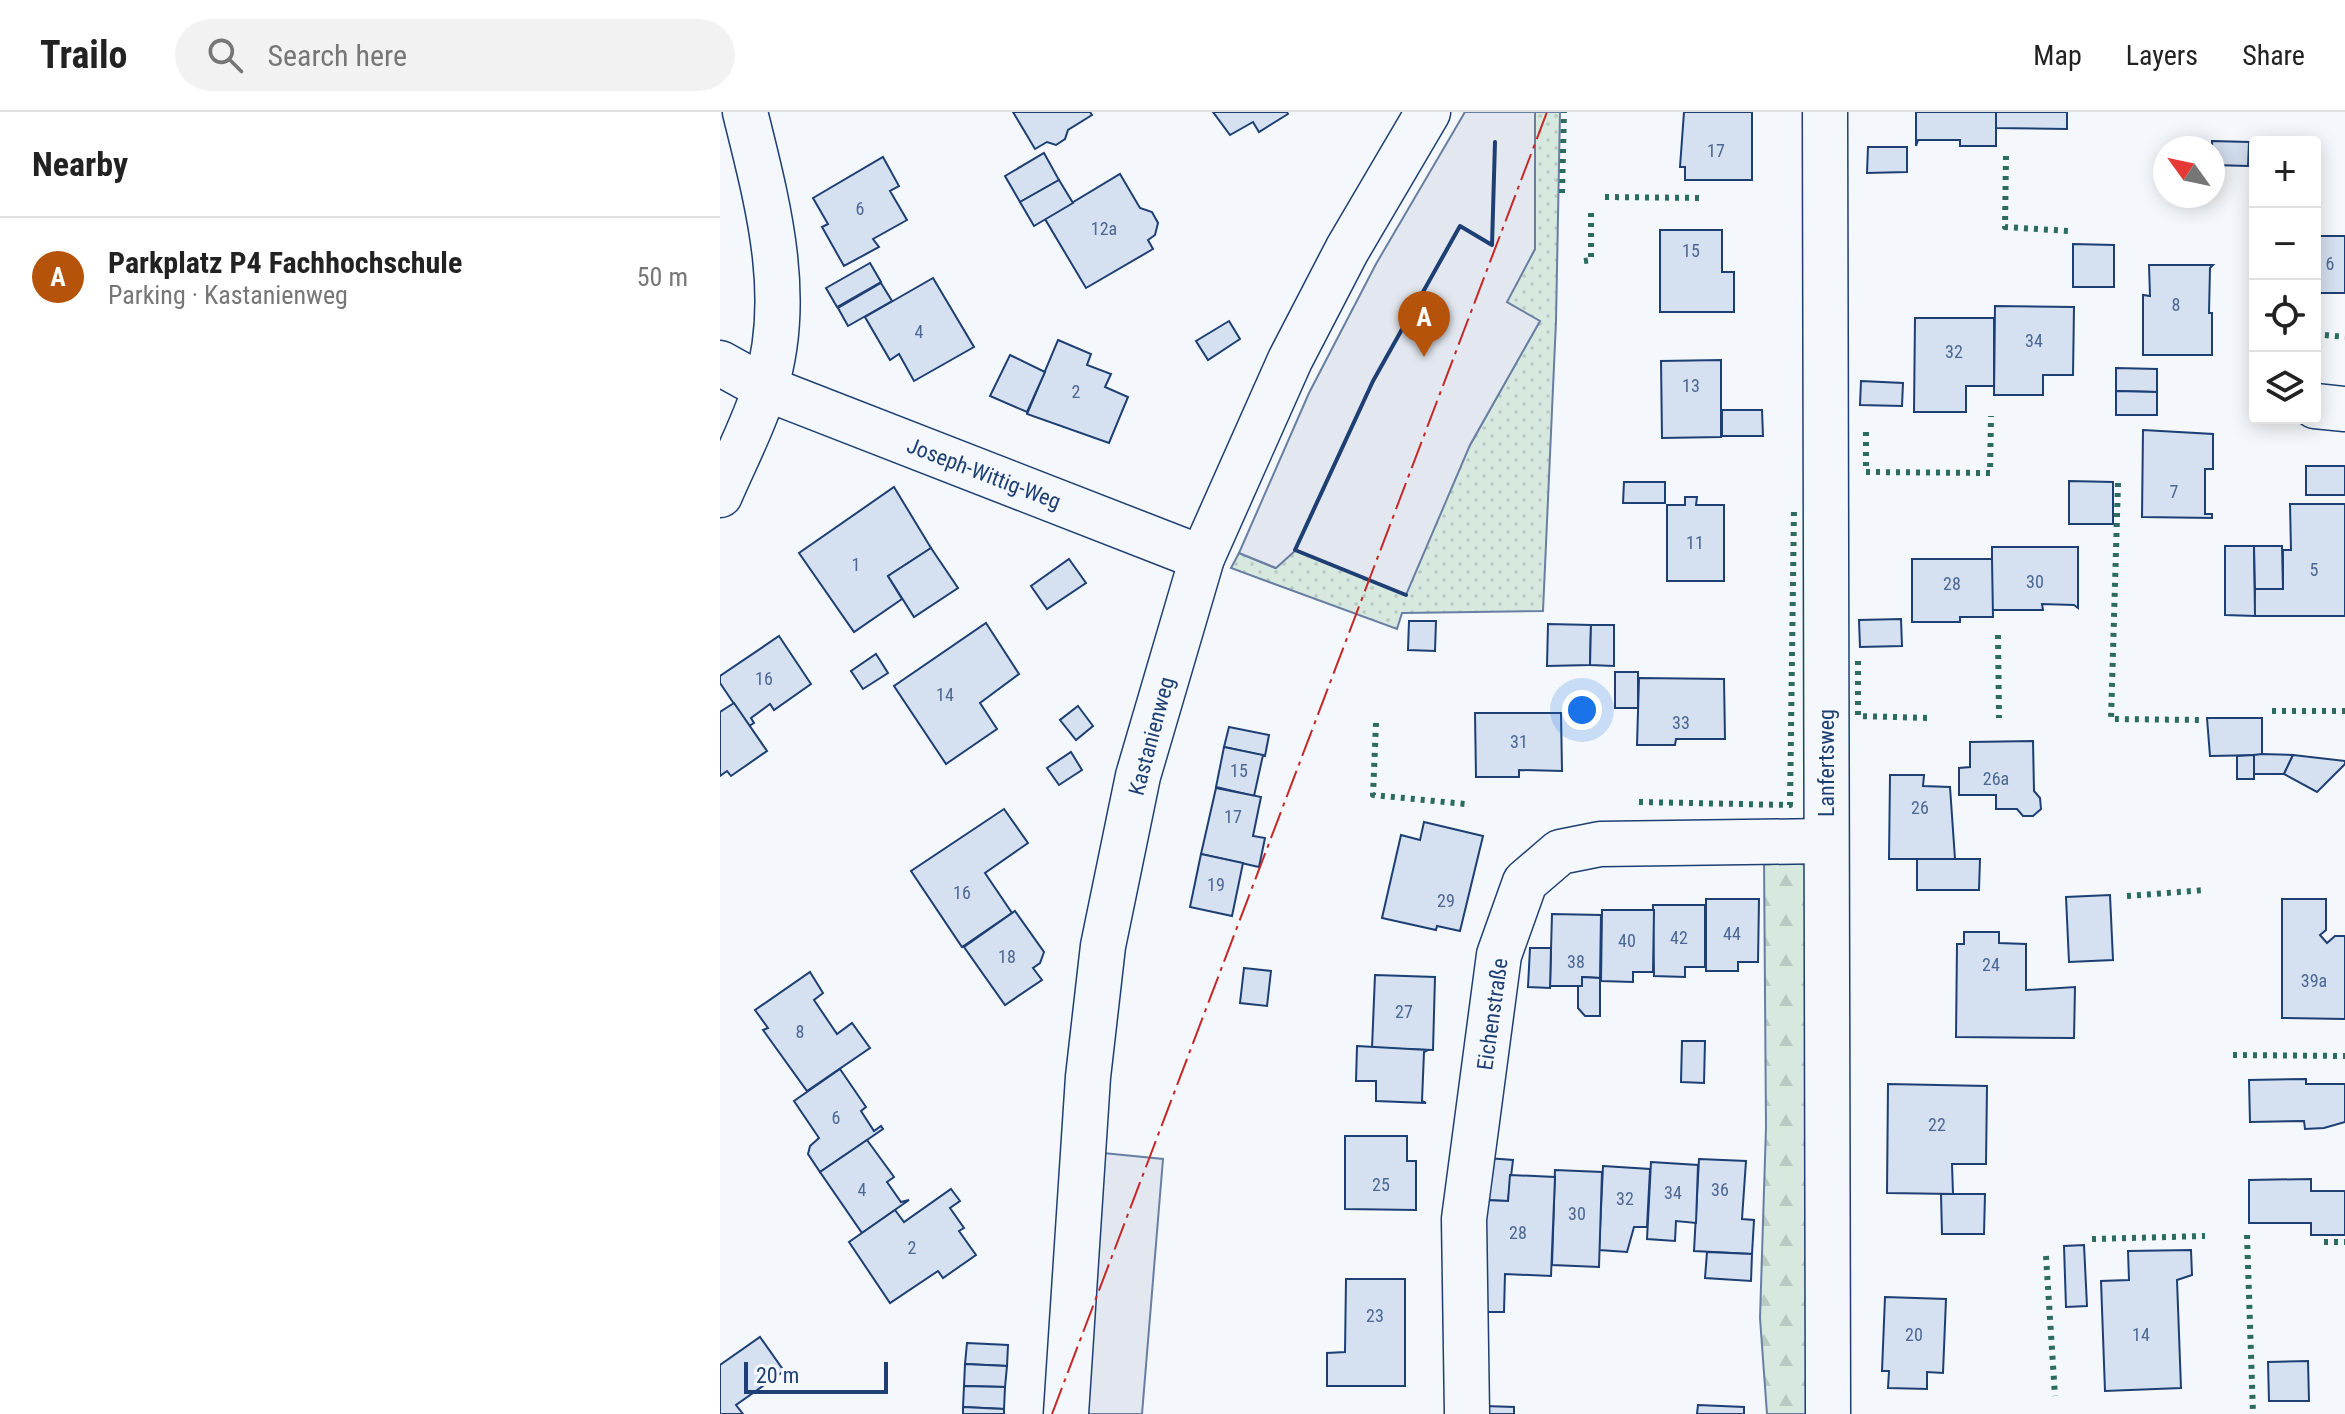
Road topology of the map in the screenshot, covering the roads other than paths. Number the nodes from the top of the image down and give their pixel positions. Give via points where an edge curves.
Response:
1 (745, 112) edge
2 (1428, 112) edge
3 (1825, 112) edge
4 (720, 363) edge
5 (765, 388) junction
6 (2321, 407) edge
7 (2345, 409) edge
8 (720, 495) edge
9 (1202, 558) junction
10 (1826, 841) junction
11 (1066, 1414) edge
12 (1467, 1414) edge
13 (1828, 1414) edge

1 - 5 street via 775,261 779,318
2 - 9 street, Kastanienweg via 1290,360
3 - 10 street, Lanfertsweg
4 - 5 street, Joseph-Wittig-Weg
5 - 8 street
5 - 9 street, Joseph-Wittig-Weg
6 - 7 street
9 - 11 street, Kastanienweg via 1138,776 1103,946 1088,1077
10 - 12 street, Eichenstraße via 1600,844 1560,852 1525,882 1499,955 1464,1219
10 - 13 street, Lanfertsweg

